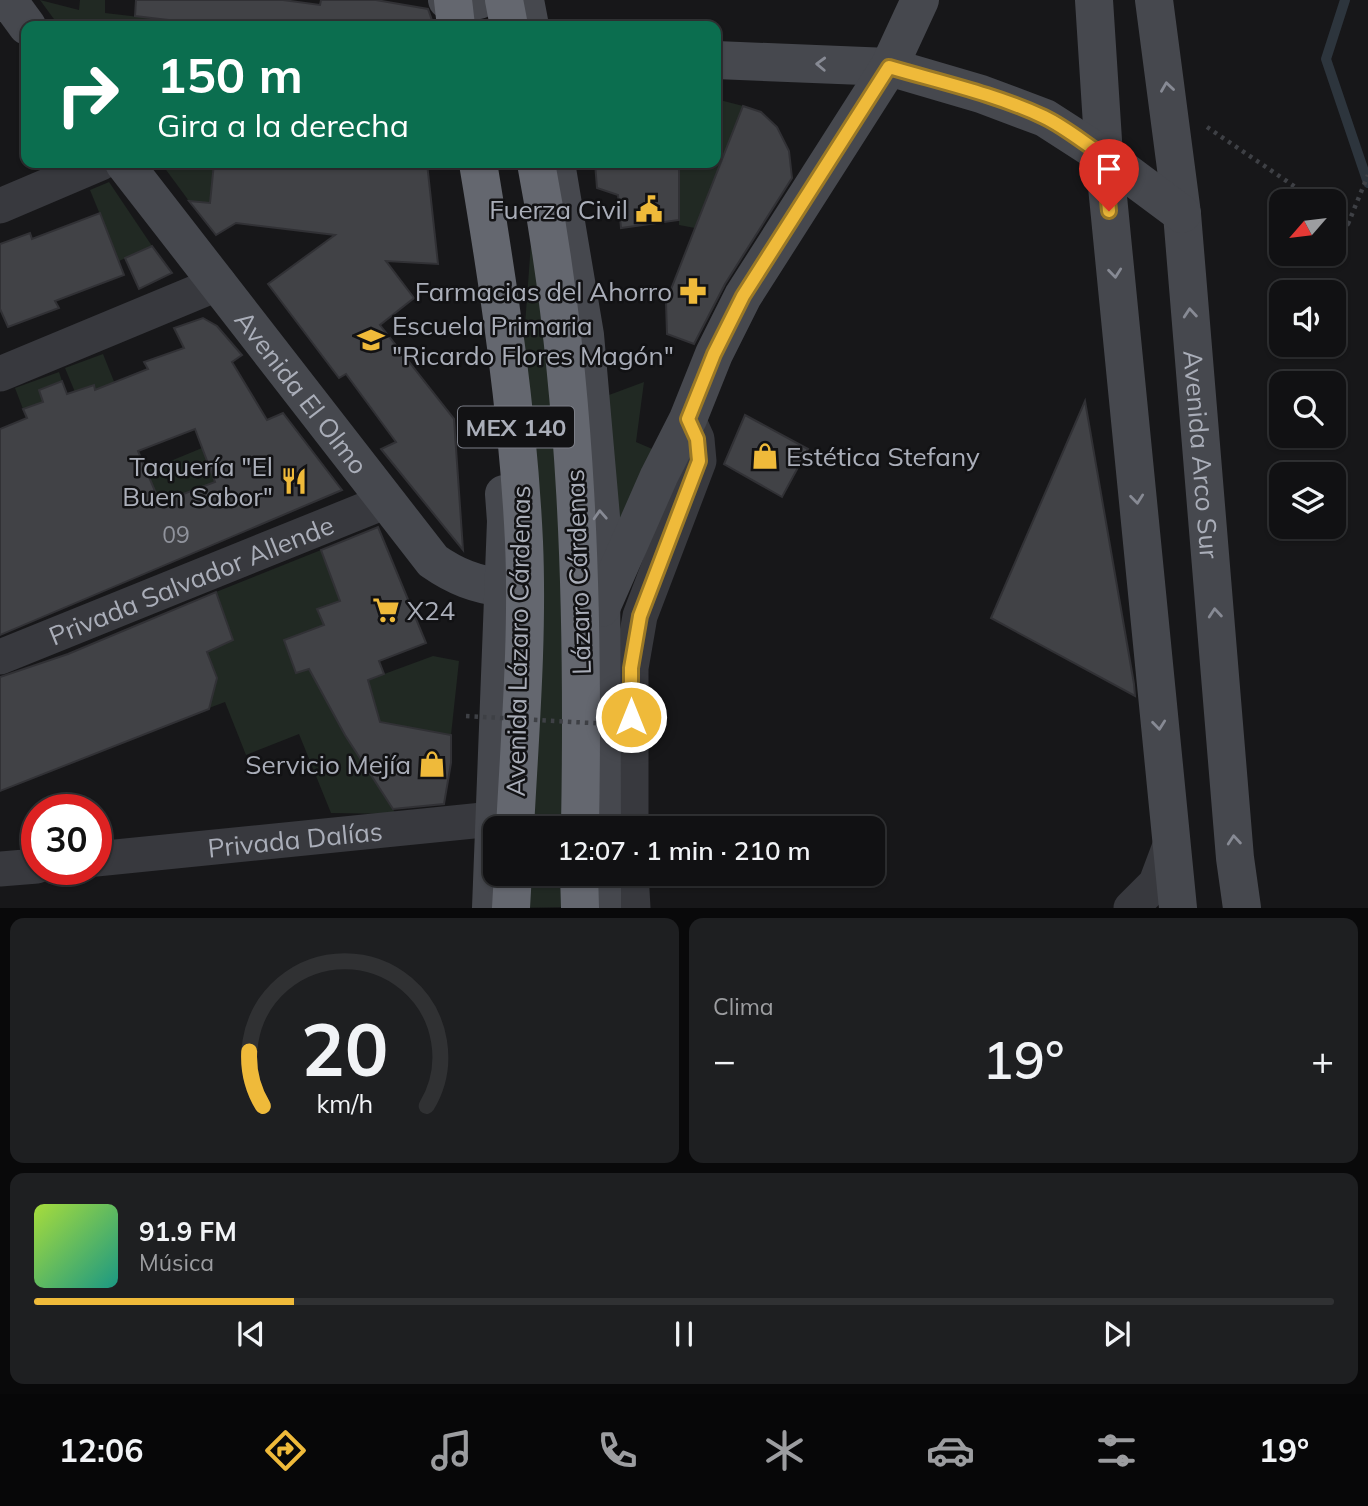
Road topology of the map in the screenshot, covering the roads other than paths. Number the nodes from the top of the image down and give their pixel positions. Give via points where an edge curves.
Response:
1 (8, 0) edge
2 (428, 0) edge
3 (447, 0) edge
4 (453, 0) edge
5 (479, 0) edge
6 (504, 0) edge
7 (525, 0) edge
8 (920, 0) edge
9 (1094, 0) edge
10 (1154, 0) edge
11 (23, 21) edge
12 (432, 21) edge
13 (455, 21) edge
14 (508, 21) edge
15 (529, 21) edge
16 (721, 60) edge
17 (889, 67) junction
18 (1104, 156) junction
19 (89, 168) edge
20 (128, 168) edge
21 (461, 168) edge
22 (479, 168) edge
23 (537, 168) edge
24 (557, 168) edge
25 (0, 206) edge
26 (1182, 214) junction
27 (219, 283) junction
28 (0, 374) edge
29 (688, 419) junction
30 (384, 502) junction
31 (503, 589) junction
32 (601, 608) junction
33 (0, 657) edge
34 (504, 816) edge
35 (505, 816) edge
36 (580, 816) edge
37 (601, 816) edge
38 (631, 816) edge
39 (483, 825) edge
40 (1171, 843) junction
41 (112, 858) edge
42 (21, 867) edge
43 (0, 869) edge
44 (494, 886) edge
45 (512, 886) edge
46 (579, 886) edge
47 (602, 886) edge
48 (632, 886) edge
49 (491, 908) edge
50 (511, 908) edge
51 (580, 908) edge
52 (602, 908) edge
53 (633, 908) edge
54 (1131, 908) edge
55 (1178, 908) edge
56 (1242, 908) edge

1 - 11 main road
2 - 12 main road
3 - 5 main road
4 - 13 highway, bridge
6 - 14 highway
7 - 15 main road
8 - 17 main road
9 - 18 main road
26 -> 10 main road, Avenida Arco Sur
17 -> 16 main road
17 - 18 main road via 1045,118
17 - 29 main road via 743,296
18 - 26 main road
18 -> 40 main road
19 - 25 street
20 - 27 main road, Avenida El Olmo
21 - 31 main road via 491,346 506,521
22 - 35 highway, Avenida Lázaro Cárdenas / MEX 140 via 517,434 524,544 522,694
23 - 36 highway, Lázaro Cárdenas / MEX 140 via 571,408 583,691
32 -> 24 main road via 601,517 585,335
56 -> 26 main road, Avenida Arco Sur
27 - 28 street
27 - 30 main road, Avenida El Olmo
29 - 32 main road
29 - 38 street via 697,439 699,461 640,616 631,668
30 - 31 main road, Avenida El Olmo via 433,561 457,578
30 - 33 street, Privada Salvador Allende
31 - 34 main road
32 - 37 main road
39 - 41 street, Privada Dalías
40 - 54 street via 1156,883
40 - 55 main road
42 - 43 street
44 - 49 main road
45 - 50 highway
46 - 51 highway
47 - 52 main road
48 - 53 street

